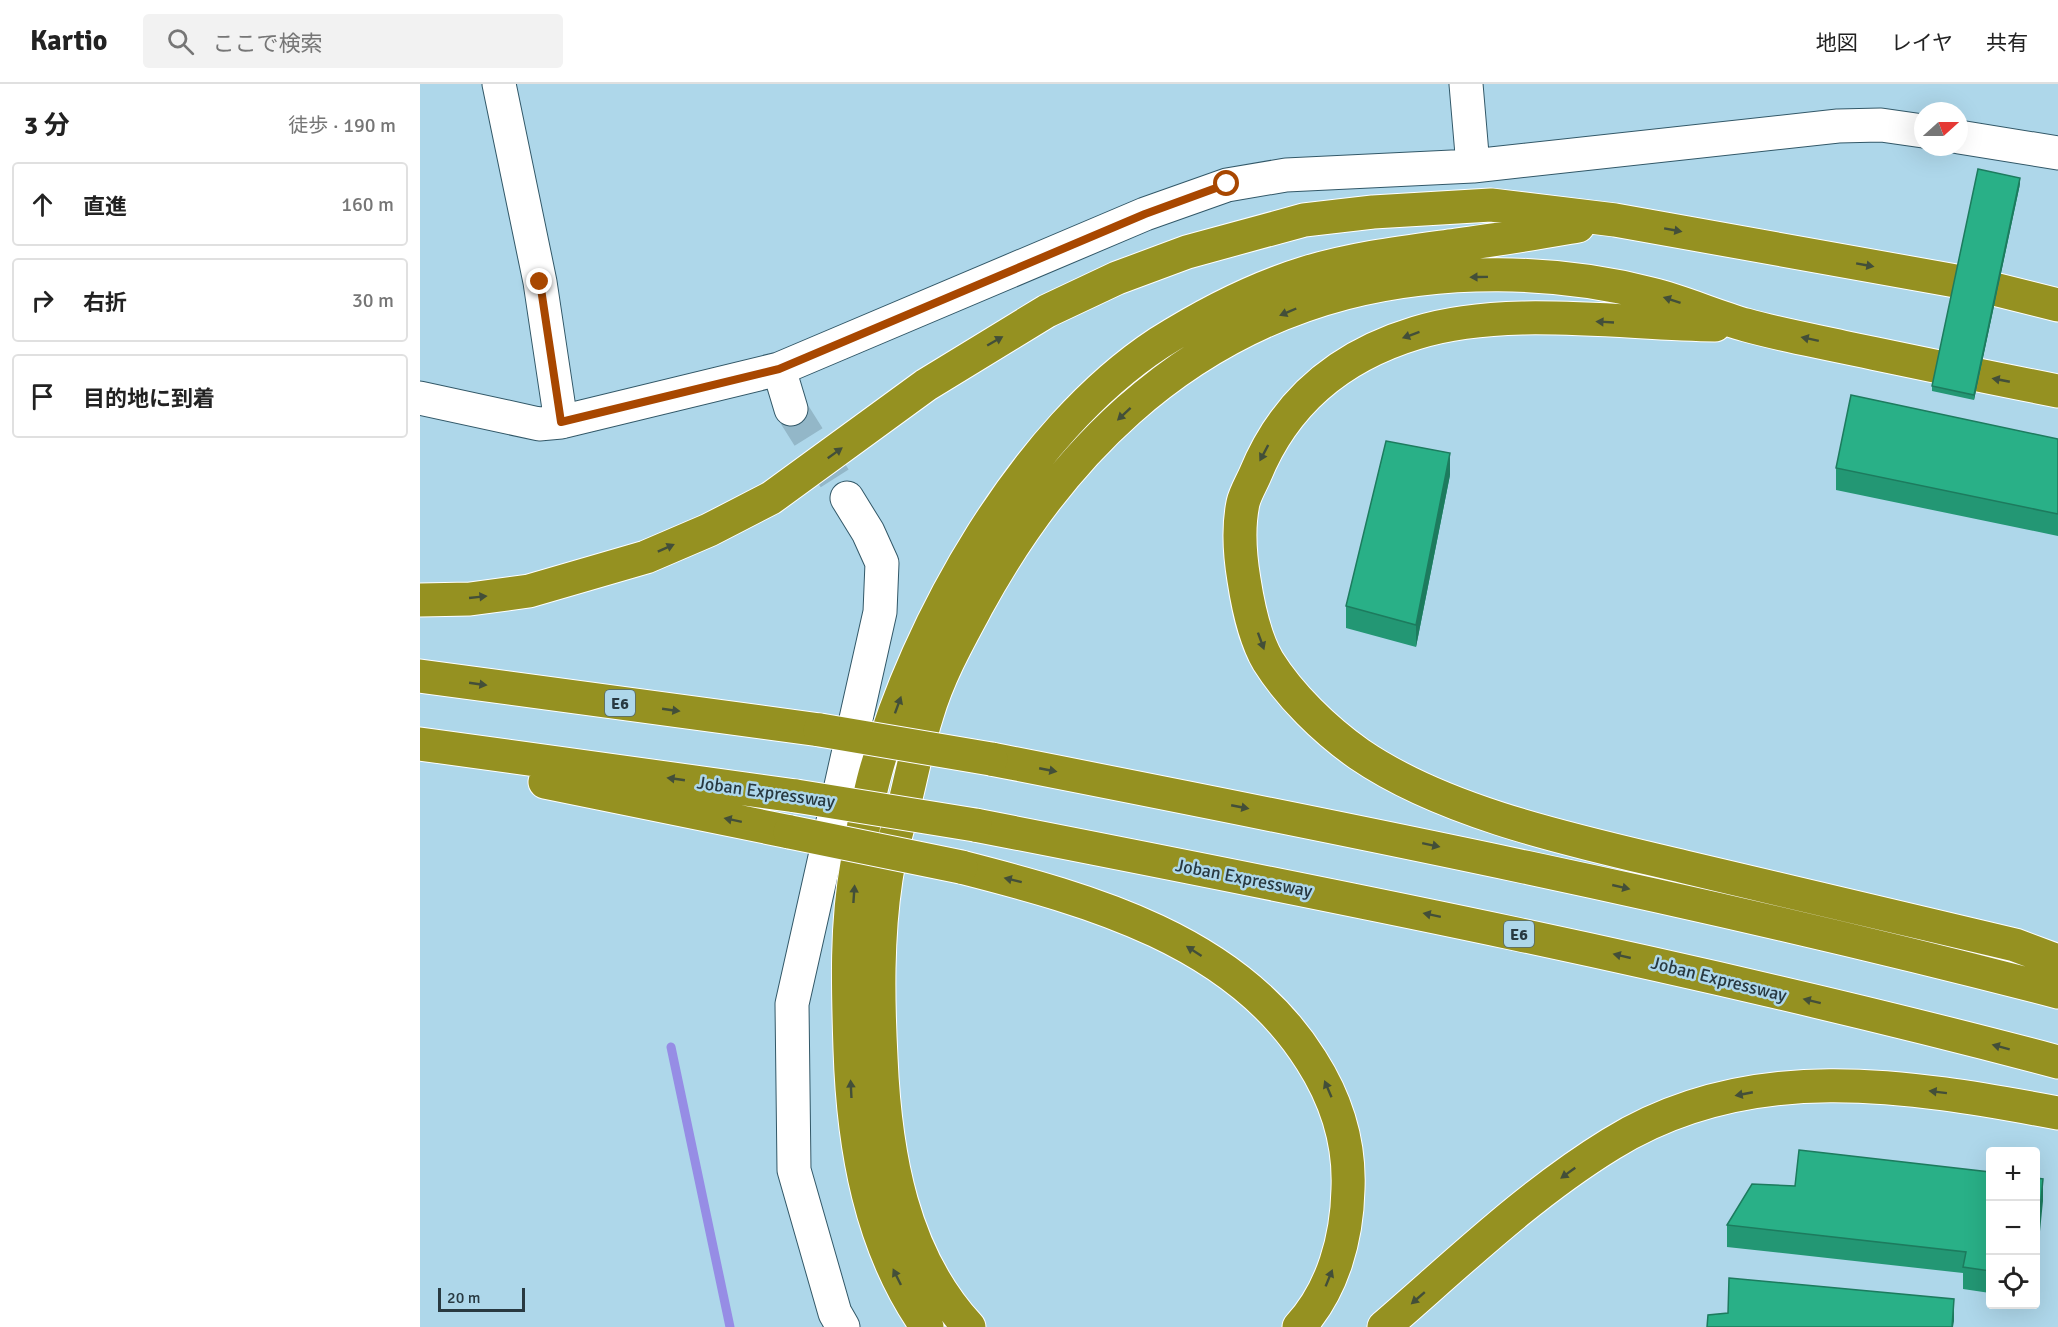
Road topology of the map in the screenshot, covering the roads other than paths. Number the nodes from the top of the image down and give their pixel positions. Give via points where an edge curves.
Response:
1 (499, 84) edge
2 (1466, 84) edge
3 (1914, 130) edge
4 (1968, 138) edge
5 (2058, 153) edge
6 (1473, 166) junction
7 (1615, 220) junction
8 (2058, 305) edge
9 (1747, 325) junction
10 (779, 369) junction
11 (2058, 391) edge
12 (420, 398) edge
13 (791, 409) tunnel mouth
14 (561, 422) junction
15 (847, 498) tunnel mouth
16 (420, 600) edge
17 (420, 676) edge
18 (420, 744) edge
19 (420, 756) edge
20 (2058, 961) edge
21 (2058, 992) edge
22 (2058, 1062) edge
23 (2058, 1113) edge
24 (843, 1327) edge
25 (927, 1327) edge
26 (969, 1327) edge
27 (1299, 1327) edge
28 (1384, 1327) edge

1 - 14 street via 540,282
2 - 6 street
3 - 6 street via 1881,124 1838,126
4 - 5 street
6 - 10 street via 1286,175 1227,184 1145,214
7 -> 8 highway via 1978,285
16 -> 7 highway via 530,591 646,557 709,530 771,498 926,385 1047,311 1117,278 1187,252 1304,220 1374,212 1491,205
25 -> 7 highway via 910,1303 887,1255 871,1208 851,1096 849,951 856,868 875,775 898,703 969,557 1045,449 1100,390 1156,346 1223,306 1307,272 1375,256
11 -> 9 highway
9 -> 20 highway via 1527,318 1467,323 1417,332 1366,352 1321,380 1286,415 1262,456 1243,503 1240,555 1248,608 1267,659 1304,707 1359,754 1426,790 1524,827 2015,945
9 -> 26 highway via 1653,294 1582,280 1457,277 1348,292 1294,309 1203,352 1135,403 1063,477 993,576 958,640 928,711 886,874 880,1030 882,1085 894,1170 919,1251 936,1284
10 - 13 street
10 - 14 street
12 - 14 street via 539,424
15 - 24 street via 882,563 880,612 792,1004 794,1170 835,1313
17 -> 21 highway, E6, bridge via 820,730 991,759 1402,839 1624,887
22 -> 18 highway, Joban Expressway / E6, bridge via 1602,951 975,825
27 -> 19 highway, bridge via 1327,1284 1340,1250 1348,1212 1349,1168 1342,1126 1325,1082 1275,1012 1187,945 1096,905 961,867
23 -> 28 highway via 1889,1086 1791,1087 1706,1103 1612,1143 1571,1170

